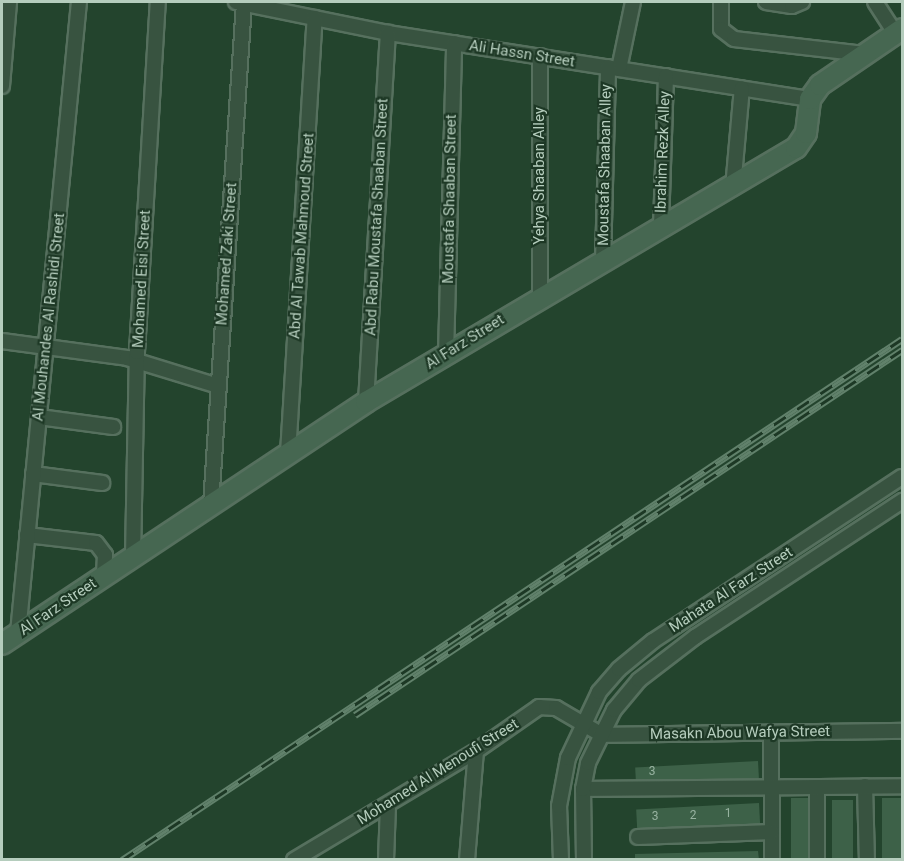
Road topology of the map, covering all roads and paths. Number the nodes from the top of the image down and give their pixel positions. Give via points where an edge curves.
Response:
1 (9, 2) edge
2 (79, 2) edge
3 (158, 2) edge
4 (240, 2) edge
5 (633, 2) edge
6 (721, 2) edge
7 (766, 2) edge
8 (802, 2) edge
9 (875, 2) edge
10 (315, 18) junction
11 (899, 32) edge
12 (388, 33) junction
13 (454, 43) junction
14 (864, 54) junction
15 (540, 56) junction
16 (613, 68) junction
17 (666, 76) junction
18 (2, 86) edge
19 (741, 88) junction
20 (810, 99) junction
21 (733, 188) junction
22 (661, 227) junction
23 (603, 262) junction
24 (540, 296) junction
25 (2, 341) edge
26 (46, 344) junction
27 (446, 355) junction
28 (137, 360) junction
29 (218, 386) junction
30 (366, 402) junction
31 (39, 417) junction
32 (113, 427) dead end
33 (288, 454) junction
34 (33, 474) junction
35 (903, 477) edge
36 (102, 483) dead end
37 (903, 501) edge
38 (211, 505) junction
39 (27, 535) junction
40 (786, 554) junction
41 (133, 557) junction
42 (798, 570) junction
43 (104, 576) junction
44 (10, 639) edge
45 (580, 726) junction
46 (903, 731) edge
47 (771, 734) junction
48 (602, 735) junction
49 (476, 751) junction
50 (865, 786) junction
51 (903, 786) edge
52 (771, 787) junction
53 (817, 787) junction
54 (583, 789) junction
55 (388, 805) junction
56 (772, 832) junction
57 (638, 837) dead end
58 (294, 860) edge
59 (386, 860) edge
60 (467, 860) edge
61 (561, 860) edge
62 (584, 860) edge
63 (772, 860) edge
64 (817, 860) edge
65 (867, 860) edge

1 - 18 street
2 - 26 street, Al Mouhandes Al Rashidi Street
3 - 28 street, Mohamed Eisi Street
4 - 10 street, Ali Hassn Street
4 - 29 street, Mohamed Zaki Street
5 - 16 street, Moustafa Shaaban Alley
6 - 14 street via 721,29 734,39
7 - 8 street via 792,6
9 - 11 street
10 - 12 street, Ali Hassn Street
10 - 33 street, Abd Al Tawab Mahmoud Street
11 - 14 street
12 - 13 street, Ali Hassn Street
12 - 30 street, Abd Rabu Moustafa Shaaban Street
13 - 15 street, Ali Hassn Street
13 - 27 street, Moustafa Shaaban Street
14 - 20 street via 827,78
15 - 16 street, Ali Hassn Street
15 - 24 street, Yehya Shaaban Alley
16 - 17 street, Ali Hassn Street
16 - 23 street, Moustafa Shaaban Alley
17 - 19 street, Ali Hassn Street
17 - 22 street, Ibrahim Rezk Alley
19 - 20 street, Ali Hassn Street
19 - 21 street
20 - 21 street, Al Farz Street via 806,133 796,148
21 - 22 street, Al Farz Street
22 - 23 street, Al Farz Street
23 - 24 street, Al Farz Street
24 - 27 street, Al Farz Street
25 - 26 street
26 - 28 street
26 - 31 street, Al Mouhandes Al Rashidi Street
27 - 30 street, Al Farz Street
28 - 29 street
28 - 41 street, Mohamed Eisi Street
29 - 38 street, Mohamed Zaki Street
30 - 33 street, Al Farz Street
31 - 32 street
31 - 34 street, Al Mouhandes Al Rashidi Street
33 - 38 street, Al Farz Street
34 - 36 street
34 - 39 street, Al Mouhandes Al Rashidi Street
35 - 40 street, Mahata Al Farz Street
37 - 42 street, Mahata Al Farz Street
38 - 41 street, Al Farz Street
39 - 43 street via 96,543 105,555
39 - 44 street, Al Mouhandes Al Rashidi Street
40 - 42 street
40 - 45 street, Mahata Al Farz Street via 628,662 599,692
41 - 43 street, Al Farz Street
42 - 48 street, Mahata Al Farz Street via 656,665 627,693
43 - 44 street, Al Farz Street
45 - 48 street, Masakn Abou Wafya Street
45 - 49 street, Mohamed Al Menoufi Street via 556,708 539,707
45 - 61 street, Mahata Al Farz Street via 562,781
46 - 47 street, Masakn Abou Wafya Street
47 - 48 street, Masakn Abou Wafya Street
47 - 52 street
48 - 54 street, Mahata Al Farz Street via 588,763
49 - 55 street, Mohamed Al Menoufi Street
49 - 60 street
50 - 51 street
50 - 53 street
50 - 65 street
52 - 53 street
52 - 54 street
52 - 56 street
53 - 64 street
54 - 62 street, Mahata Al Farz Street
55 - 58 street, Mohamed Al Menoufi Street
55 - 59 street
56 - 57 street
56 - 63 street

